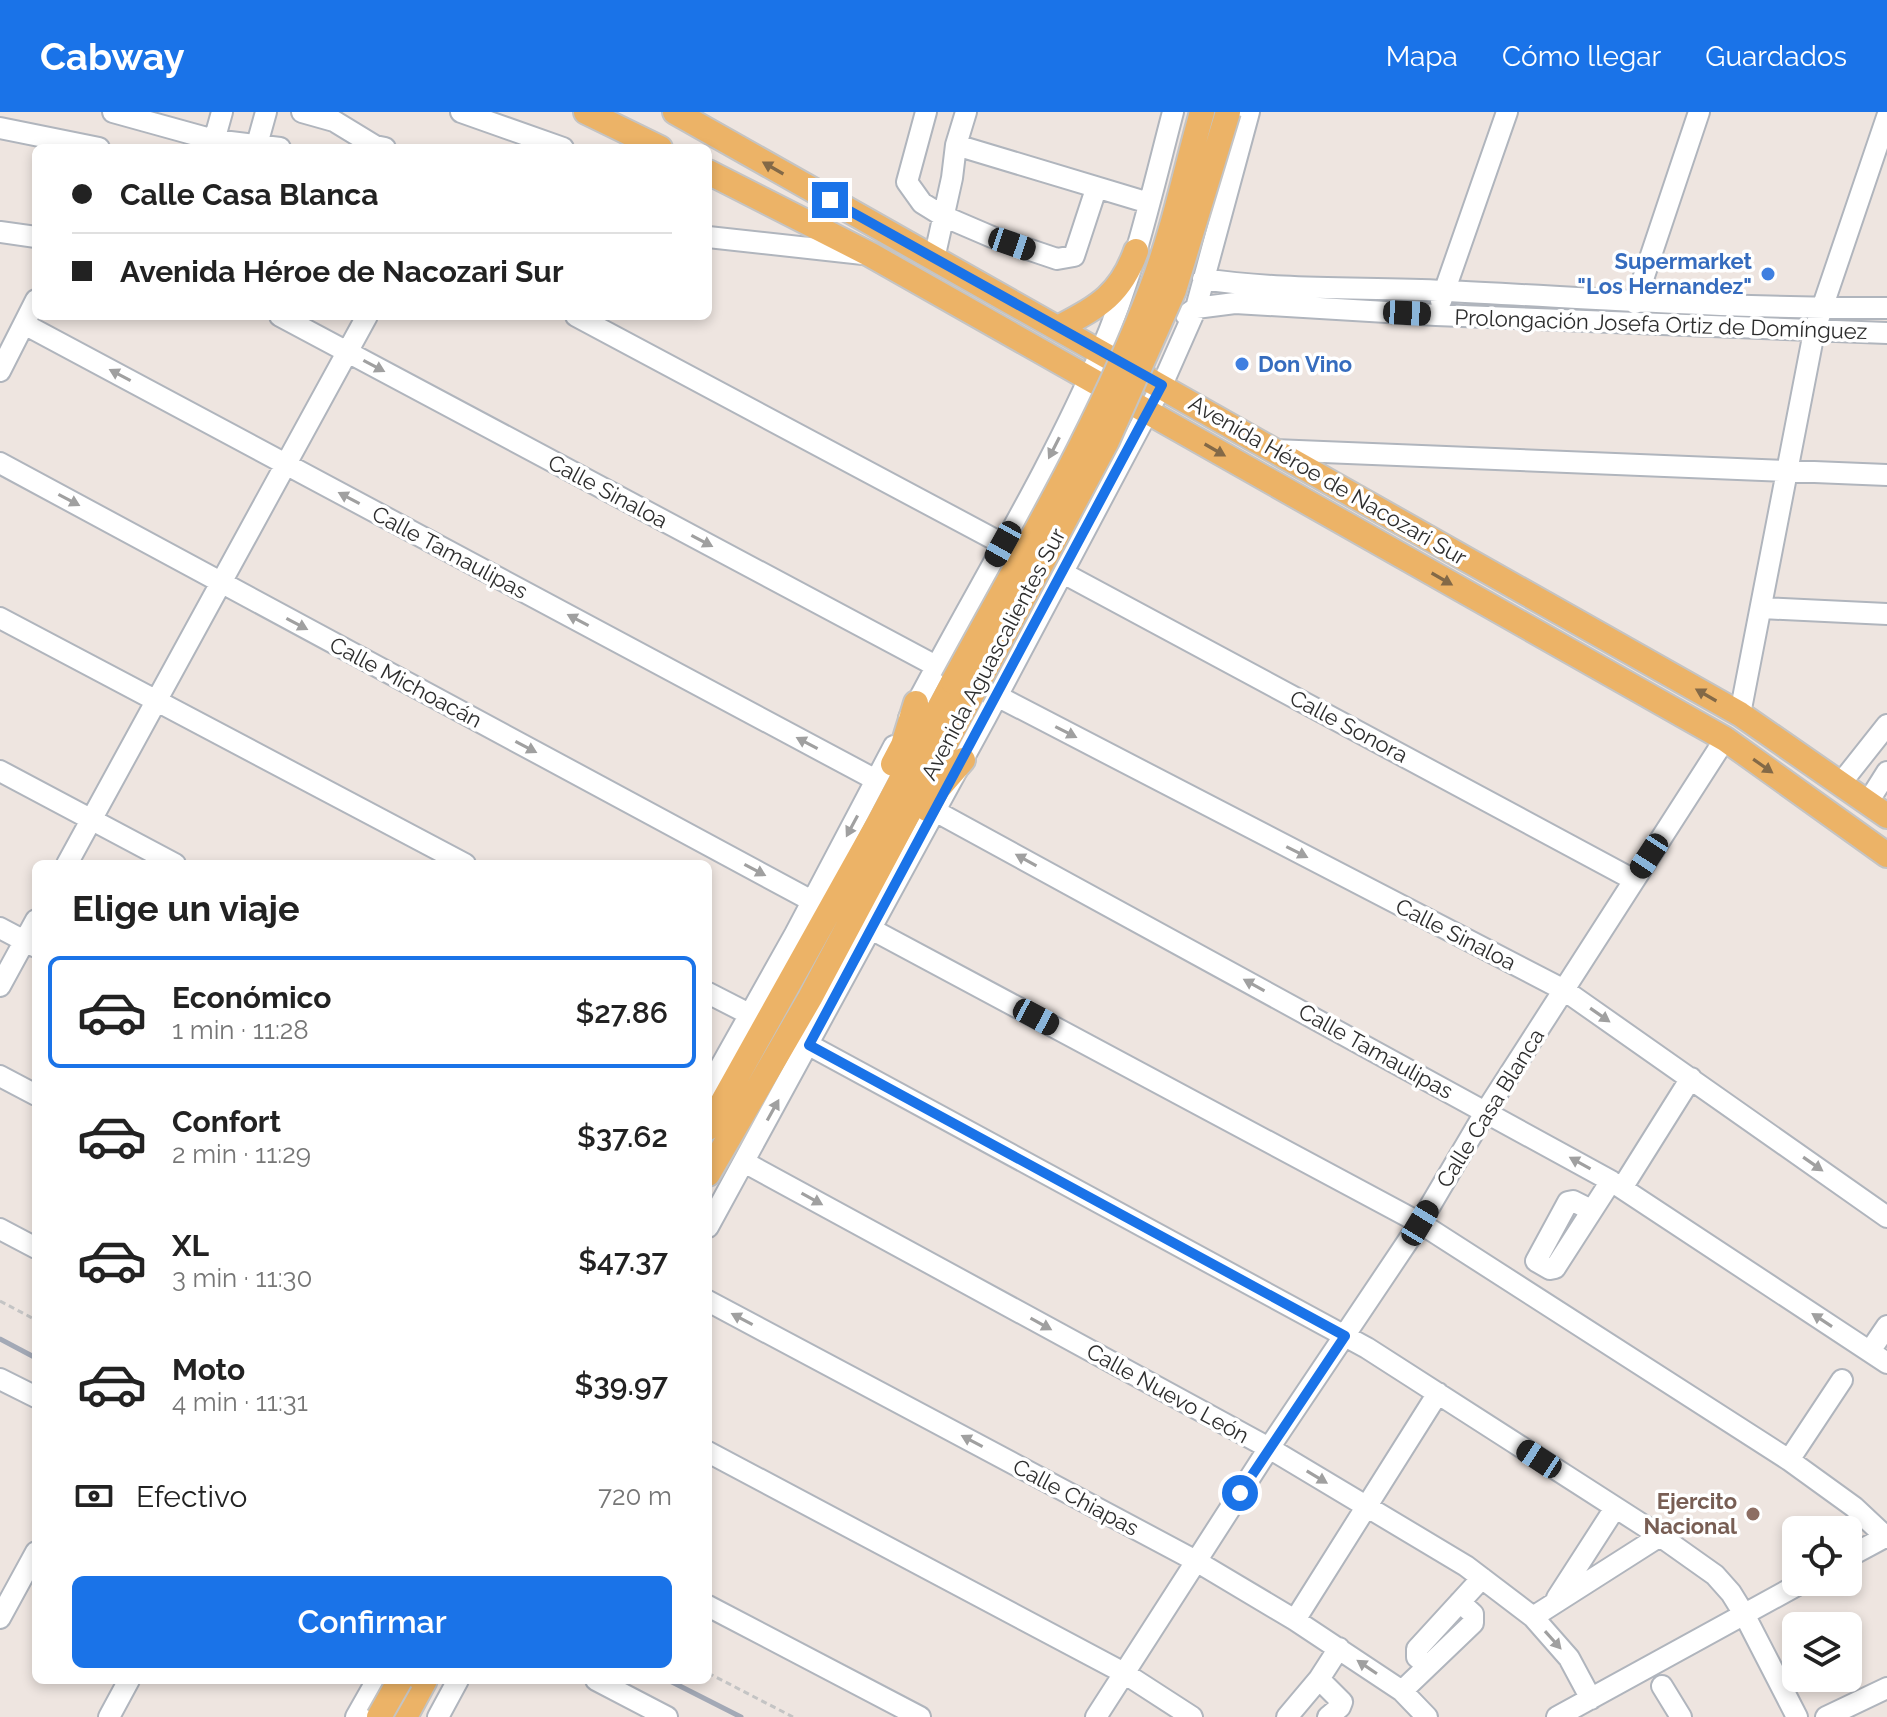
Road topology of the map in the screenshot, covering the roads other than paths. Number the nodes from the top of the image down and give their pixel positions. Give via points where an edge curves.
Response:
1 (113, 112) edge
2 (222, 112) edge
3 (266, 112) edge
4 (302, 112) edge
5 (461, 112) edge
6 (586, 112) edge
7 (675, 112) edge
8 (926, 112) edge
9 (966, 112) edge
10 (1173, 112) edge
11 (1202, 112) edge
12 (1228, 112) edge
13 (1249, 112) edge
14 (1507, 112) edge
15 (1699, 112) edge
16 (1887, 117) edge
17 (0, 128) edge
18 (79, 144) edge
19 (213, 144) edge
20 (258, 144) edge
21 (370, 144) edge
22 (552, 144) edge
23 (652, 144) edge
24 (956, 145) junction
25 (712, 174) edge
26 (1096, 189) junction
27 (1149, 203) junction
28 (943, 216) junction
29 (0, 232) edge
30 (32, 236) edge
31 (712, 237) edge
32 (1136, 251) junction
33 (871, 255) junction
34 (934, 259) junction
35 (1203, 279) junction
36 (1127, 286) junction
37 (1444, 291) junction
38 (1635, 303) junction
39 (32, 308) edge
40 (1196, 308) junction
41 (1821, 308) junction
42 (1887, 308) edge
43 (1436, 315) junction
44 (288, 320) edge
45 (365, 320) edge
46 (583, 320) edge
47 (24, 324) junction
48 (1058, 328) junction
49 (1814, 332) junction
50 (1887, 333) edge
51 (347, 351) junction
52 (1101, 352) junction
53 (0, 371) edge
54 (1088, 379) junction
55 (1162, 385) junction
56 (1148, 412) junction
57 (1067, 422) junction
58 (1130, 445) junction
59 (1274, 450) junction
60 (0, 463) edge
61 (286, 464) junction
62 (1788, 473) junction
63 (1887, 475) edge
64 (1003, 544) junction
65 (1063, 573) junction
66 (221, 582) junction
67 (1762, 608) junction
68 (1887, 614) edge
69 (0, 618) edge
70 (953, 682) junction
71 (997, 696) junction
72 (156, 701) junction
73 (916, 703) junction
74 (1740, 714) junction
75 (1887, 725) edge
76 (1725, 739) junction
77 (1879, 748) edge
78 (963, 760) junction
79 (1818, 769) junction
80 (0, 771) edge
81 (1887, 772) edge
82 (876, 780) junction
83 (1841, 783) junction
84 (1877, 809) edge
85 (935, 811) junction
86 (91, 819) junction
87 (888, 830) junction
88 (1887, 855) edge
89 (69, 860) edge
90 (168, 860) edge
91 (457, 860) edge
92 (1634, 880) junction
93 (812, 901) junction
94 (0, 928) edge
95 (871, 929) junction
96 (30, 944) edge
97 (0, 986) edge
98 (1564, 990) junction
99 (712, 995) edge
100 (749, 1014) junction
101 (809, 1045) junction
102 (0, 1076) edge
103 (1691, 1078) junction
104 (712, 1082) edge
105 (32, 1093) edge
106 (1486, 1111) junction
107 (712, 1121) edge
108 (744, 1162) junction
109 (712, 1167) edge
110 (1617, 1184) junction
111 (1887, 1217) edge
112 (712, 1220) edge
113 (1420, 1223) junction
114 (0, 1229) edge
115 (32, 1246) edge
116 (1527, 1293) junction
117 (712, 1303) edge
118 (1887, 1326) edge
119 (1345, 1336) junction
120 (1878, 1357) edge
121 (0, 1379) edge
122 (1842, 1380) dead end
123 (1438, 1393) junction
124 (32, 1395) edge
125 (1269, 1448) junction
126 (712, 1454) edge
127 (1789, 1460) junction
128 (1366, 1507) junction
129 (1615, 1508) junction
130 (1660, 1536) junction
131 (1887, 1537) edge
132 (1862, 1550) edge
133 (32, 1559) edge
134 (1196, 1561) junction
135 (1482, 1578) junction
136 (1782, 1593) edge
137 (1553, 1604) junction
138 (712, 1608) edge
139 (1744, 1614) junction
140 (1533, 1617) junction
141 (0, 1618) edge
142 (1295, 1620) junction
143 (1339, 1648) junction
144 (1124, 1673) junction
145 (1319, 1679) junction
146 (127, 1684) edge
147 (376, 1684) edge
148 (396, 1684) edge
149 (423, 1684) edge
150 (456, 1684) edge
151 (604, 1684) edge
152 (1662, 1686) dead end
153 (1887, 1688) edge
154 (1402, 1691) junction
155 (1591, 1699) junction
156 (367, 1711) edge
157 (109, 1717) edge
158 (402, 1717) edge
159 (438, 1717) edge
160 (667, 1717) edge
161 (920, 1717) edge
162 (1096, 1717) edge
163 (1192, 1717) edge
164 (1287, 1717) edge
165 (1328, 1717) edge
166 (1427, 1717) edge
167 (1557, 1717) edge
168 (1681, 1717) edge
169 (1797, 1717) edge
170 (1826, 1717) edge

1 - 19 street
2 - 19 street
3 - 20 street
4 - 21 street via 334,121
5 - 22 street
6 - 23 main road
34 -> 7 main road, Avenida Héroe de Nacozari Sur
8 - 28 street via 907,182 922,203
9 - 24 street
10 - 27 street, Avenida Aguascalientes Sur
11 - 70 main road, Avenida Aguascalientes Sur, bridge via 1153,284 1125,353
12 - 70 main road, Avenida Aguascalientes Sur, bridge via 1168,304 1107,441
13 - 35 street, Avenida Aguascalientes Sur
14 - 37 street
15 - 38 street
16 - 41 street
17 - 18 street
24 - 26 street
24 - 28 street
25 - 33 main road, Avenida Héroe de Nacozari Sur
26 - 27 street
26 - 28 street via 1074,256 1057,259
27 - 32 street, Avenida Aguascalientes Sur
28 - 34 street
29 - 30 street
31 - 33 street
32 - 36 street, Avenida Aguascalientes Sur
32 - 48 main road via 1125,277 1107,299
33 - 54 main road, Avenida Héroe de Nacozari Sur
34 - 48 main road, Avenida Héroe de Nacozari Sur
35 - 37 street, Prolongación Josefa Ortiz de Domínguez
35 - 40 street, Avenida Aguascalientes Sur
36 - 40 street, Prolongación Josefa Ortiz de Domínguez via 1129,304 1139,315 1161,322 1179,320
36 - 52 street, Avenida Aguascalientes Sur
37 - 38 street, Prolongación Josefa Ortiz de Domínguez
37 - 43 street
38 - 41 street, Prolongación Josefa Ortiz de Domínguez
39 - 47 street
40 - 43 street, Prolongación Josefa Ortiz de Domínguez via 1235,303
40 - 55 street, Avenida Aguascalientes Sur
41 - 42 street, Prolongación Josefa Ortiz de Domínguez
41 - 49 street
43 - 49 street, Prolongación Josefa Ortiz de Domínguez
44 - 51 street, Calle Sinaloa
45 - 51 street
46 - 64 street
47 - 53 street
61 -> 47 street, Calle Tamaulipas
48 - 52 main road, Avenida Héroe de Nacozari Sur
49 - 50 street, Prolongación Josefa Ortiz de Domínguez
49 - 62 street
51 - 61 street
51 -> 70 street, Calle Sinaloa
52 - 54 street, Avenida Aguascalientes Sur
52 - 55 main road, Avenida Héroe de Nacozari Sur
54 - 56 main road, Avenida Héroe de Nacozari Sur
54 - 57 street, Avenida Aguascalientes Sur
55 - 56 street, Avenida Aguascalientes Sur
55 - 59 main road, Avenida Héroe de Nacozari Sur
56 - 58 street, Avenida Aguascalientes Sur
56 -> 76 main road, Avenida Héroe de Nacozari Sur
57 - 58 street via 1080,409 1102,407 1128,426
57 -> 64 street, Avenida Aguascalientes Sur
58 - 65 street, Avenida Aguascalientes Sur
59 - 62 street
74 -> 59 main road, Avenida Héroe de Nacozari Sur
60 -> 66 street, Calle Michoacán
61 - 66 street
82 -> 61 street, Calle Tamaulipas
62 - 63 street
62 - 67 street
64 - 70 street, Avenida Aguascalientes Sur
65 - 71 street, Avenida Aguascalientes Sur
65 - 92 street, Calle Sonora
66 - 72 street
66 -> 93 street, Calle Michoacán
67 - 68 street
67 - 74 street
69 - 72 street
70 - 73 street, Avenida Aguascalientes Sur
70 - 87 main road, Avenida Aguascalientes Sur
71 - 78 street, Avenida Aguascalientes Sur
71 -> 98 street, Calle Sinaloa
72 - 86 street
72 - 91 street
73 - 82 street, Avenida Aguascalientes Sur
73 - 87 main road via 883,789
74 - 79 main road, Avenida Héroe de Nacozari Sur
75 - 77 street
76 - 79 main road via 1736,734 1759,738 1801,769
76 -> 88 main road, Avenida Héroe de Nacozari Sur
76 - 92 street, Calle Casa Blanca
77 - 83 street
78 - 85 street, Avenida Aguascalientes Sur
78 - 87 main road via 921,818
79 - 83 main road, Avenida Héroe de Nacozari Sur
80 - 86 street
81 - 84 street
82 -> 93 street, Avenida Aguascalientes Sur
83 - 84 main road, Avenida Héroe de Nacozari Sur
85 - 95 street, Avenida Aguascalientes Sur
106 -> 85 street, Calle Tamaulipas
86 - 89 street
86 - 90 street
87 - 107 main road, Avenida Aguascalientes Sur via 788,984
87 - 109 main road, Avenida Aguascalientes Sur via 810,998
92 - 98 street, Calle Casa Blanca
93 - 100 street, Avenida Aguascalientes Sur
94 - 96 street
95 - 101 street, Avenida Aguascalientes Sur
95 - 113 street
96 - 97 street
98 -> 103 street, Calle Sinaloa
98 - 106 street, Calle Casa Blanca
99 - 100 street
100 - 104 street, Avenida Aguascalientes Sur
108 -> 101 street, Avenida Aguascalientes Sur
101 - 119 street
102 - 105 street
103 - 110 street
103 -> 111 street, Calle Sinaloa
110 -> 106 street, Calle Tamaulipas
106 - 113 street, Calle Casa Blanca
108 - 112 street, Avenida Aguascalientes Sur
108 -> 125 street, Calle Nuevo León
110 - 116 street via 1591,1210 1568,1202 1537,1258 1543,1266
120 -> 110 street, Calle Tamaulipas
113 - 116 street
113 - 119 street, Calle Casa Blanca
114 - 115 street
116 - 127 street
134 -> 117 street, Calle Chiapas
118 - 120 street
119 - 123 street
119 - 125 street, Calle Casa Blanca
121 - 124 street
122 - 127 street
123 - 128 street
123 - 129 street
125 -> 128 street, Calle Nuevo León
125 - 134 street, Calle Casa Blanca
126 - 144 street
127 - 131 street
128 - 135 street, Calle Nuevo León
128 - 142 street
129 - 130 street
129 - 137 street
130 - 137 street
130 - 139 street via 1715,1575
131 - 132 street
133 - 141 street
134 - 142 street, Calle Chiapas
134 - 144 street, Calle Casa Blanca
135 - 140 street, Calle Nuevo León
135 - 154 street via 1417,1649 1426,1665
136 - 139 street
137 - 140 street
138 - 161 street
139 - 155 street
139 - 169 street
140 -> 155 street, Calle Nuevo León via 1569,1658
142 - 143 street, Calle Chiapas
143 - 145 street
154 -> 143 street, Calle Chiapas
144 - 162 street, Calle Casa Blanca
144 - 163 street
145 - 164 street
145 - 165 street via 1342,1702
146 - 157 street
147 - 156 street
148 - 156 main road, bridge
149 - 158 main road
150 - 159 street
151 - 160 street
152 - 168 street
153 - 170 street
154 - 166 street, Calle Chiapas
155 - 167 street
156 - 158 street

